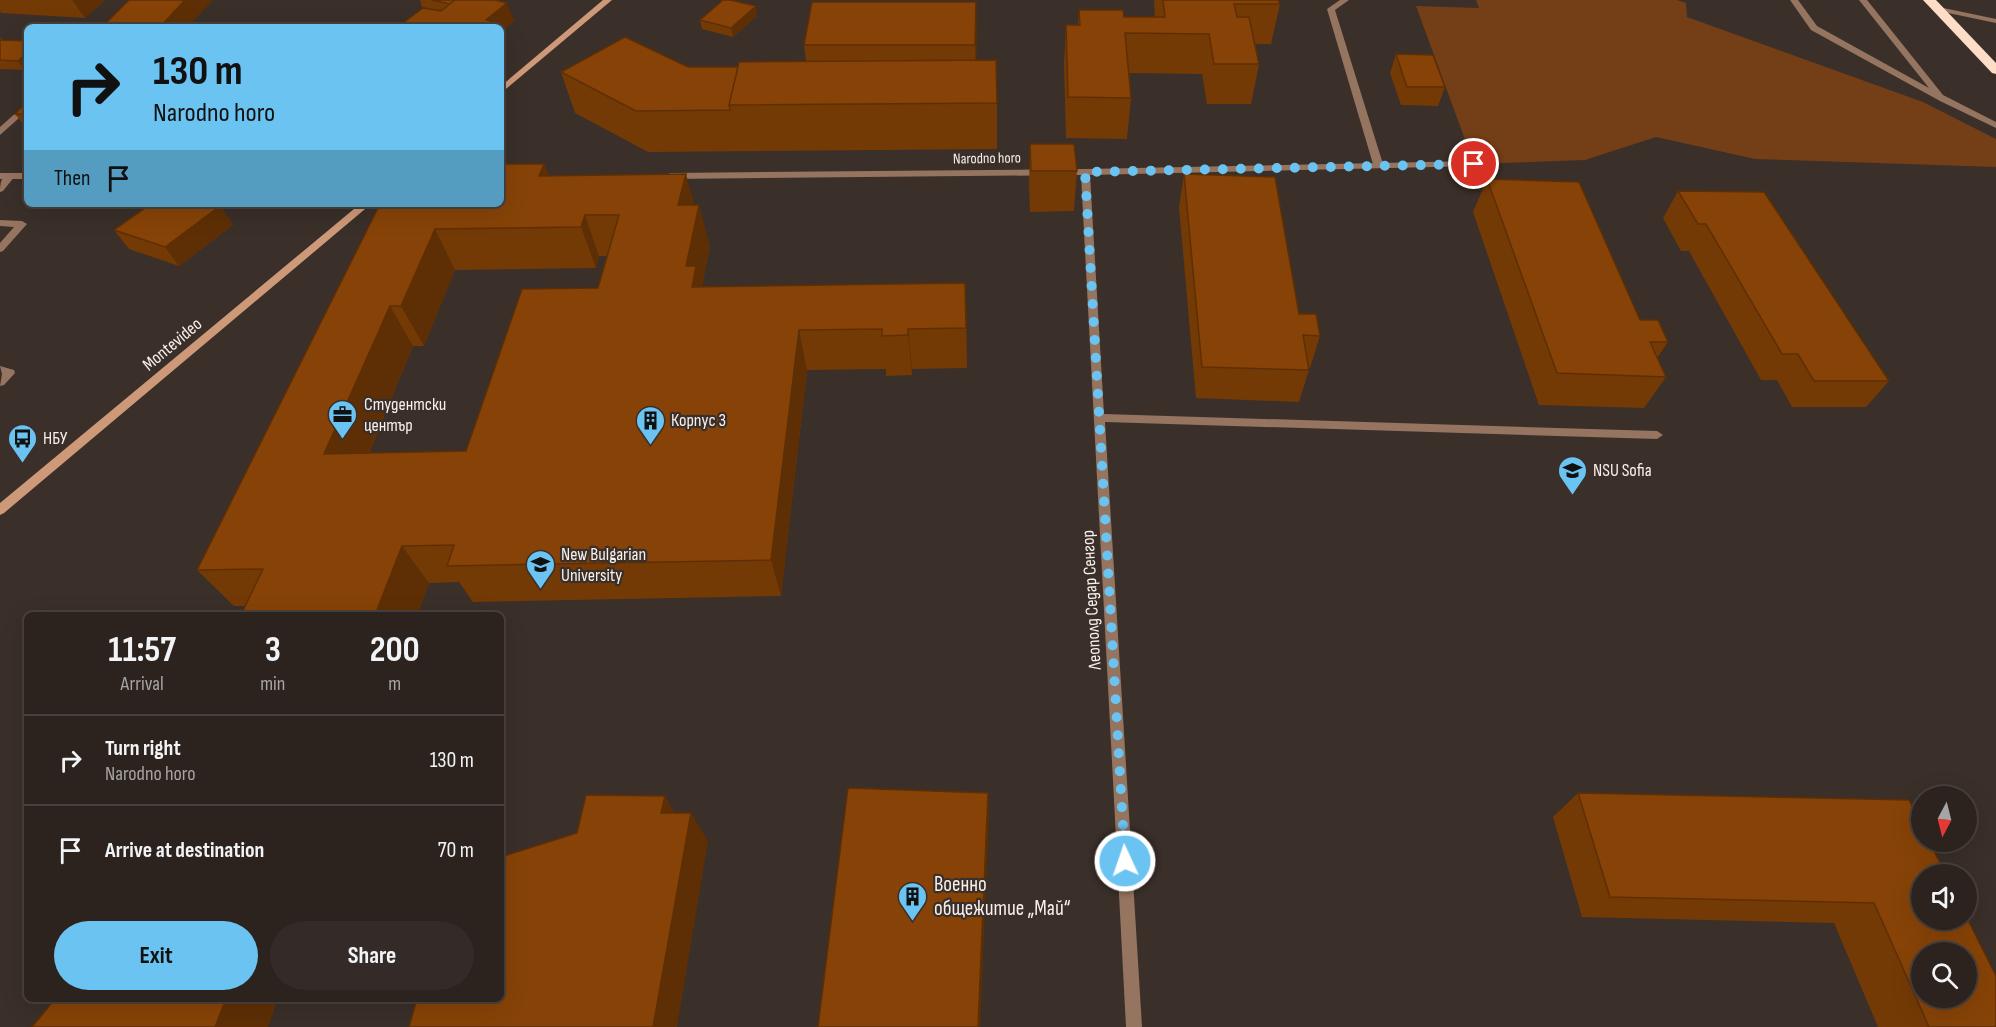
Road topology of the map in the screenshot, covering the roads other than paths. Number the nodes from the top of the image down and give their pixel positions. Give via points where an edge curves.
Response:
1 (608, 0) edge
2 (1345, 0) edge
3 (1794, 0) edge
4 (1863, 0) edge
5 (1933, 4) edge
6 (1996, 21) edge
7 (1996, 70) edge
8 (504, 87) edge
9 (1943, 99) junction
10 (24, 109) edge
11 (1996, 125) edge
12 (0, 132) edge
13 (1378, 164) junction
14 (1474, 164) dead end
15 (1085, 172) junction
16 (5, 176) edge
17 (24, 176) edge
18 (656, 176) edge
19 (0, 189) edge
20 (362, 207) edge
21 (0, 223) edge
22 (0, 249) edge
23 (0, 370) edge
24 (0, 382) edge
25 (1099, 418) junction
26 (1657, 435) dead end
27 (0, 510) edge
28 (1134, 1027) edge

1 - 8 street
2 - 13 street via 1331,9
3 - 9 street via 1814,28
4 - 9 street
5 - 6 street
5 - 7 highway
9 - 11 street
10 - 12 street
13 - 14 street, Narodno horo
13 - 15 street, Narodno horo
15 - 18 street, Narodno horo
15 - 25 street, Леополд Седар Сенгор
16 - 17 street
16 - 19 street
20 - 27 street, Montevideo
21 - 22 street via 22,224
23 - 24 street via 10,373
25 - 26 street
25 - 28 street, Леополд Седар Сенгор

